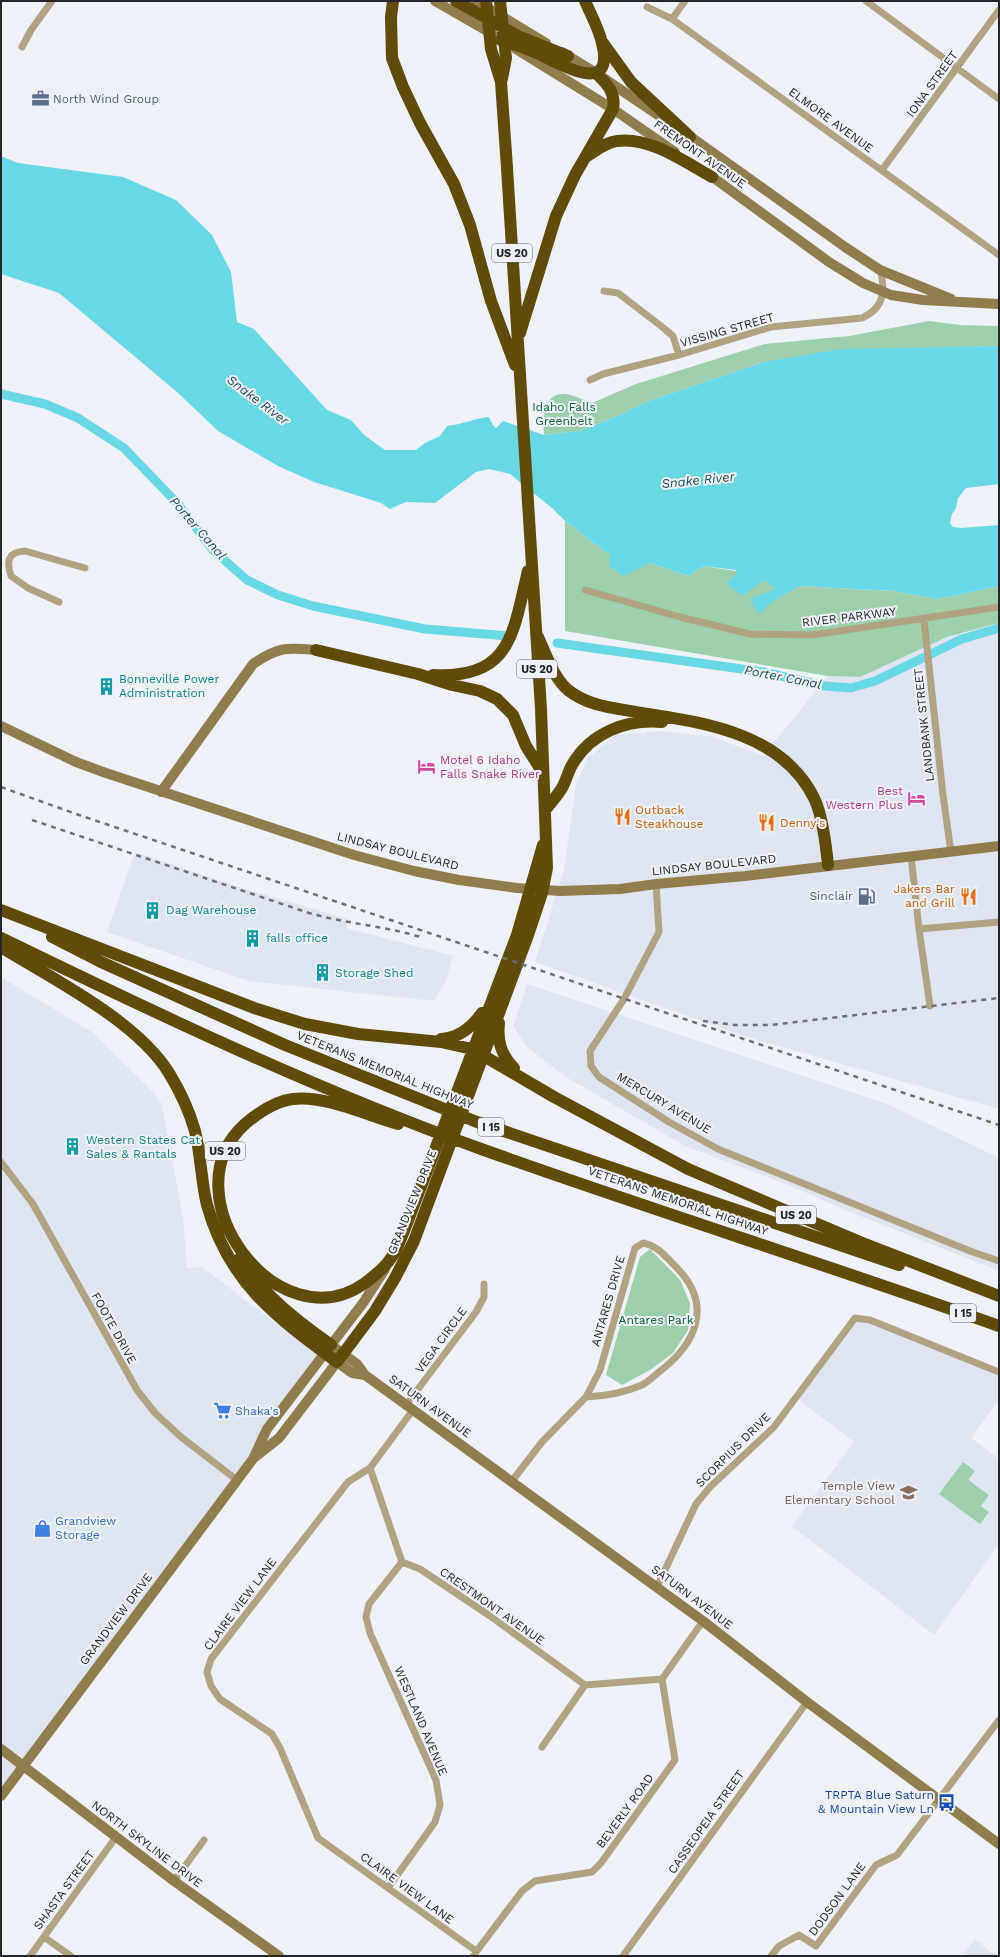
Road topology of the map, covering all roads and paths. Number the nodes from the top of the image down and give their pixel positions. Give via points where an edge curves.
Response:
1 (52, 1) edge
2 (386, 1) edge
3 (393, 1) edge
4 (435, 1) edge
5 (456, 1) edge
6 (476, 1) edge
7 (486, 1) edge
8 (500, 1) edge
9 (585, 1) edge
10 (686, 1) edge
11 (866, 1) edge
12 (647, 7) dead end
13 (999, 10) edge
14 (390, 17) junction
15 (672, 19) junction
16 (501, 40) junction
17 (602, 43) junction
18 (22, 48) dead end
19 (568, 56) junction
20 (957, 68) junction
21 (596, 73) junction
22 (501, 82) junction
23 (999, 99) edge
24 (613, 109) junction
25 (690, 137) junction
26 (585, 158) junction
27 (882, 170) junction
28 (712, 177) junction
29 (999, 255) edge
30 (880, 270) junction
31 (604, 291) dead end
32 (883, 292) junction
33 (958, 302) junction
34 (999, 304) edge
35 (517, 340) junction
36 (679, 355) junction
37 (520, 378) junction
38 (590, 380) dead end
39 (531, 558) junction
40 (85, 568) dead end
41 (586, 590) dead end
42 (59, 602) dead end
43 (999, 607) edge
44 (924, 620) junction
45 (535, 631) junction
46 (316, 650) joint
47 (418, 674) junction
48 (1, 726) edge
49 (737, 733) junction
50 (544, 774) junction
51 (161, 792) junction
52 (545, 810) junction
53 (999, 846) edge
54 (951, 852) junction
55 (911, 856) junction
56 (828, 865) junction
57 (656, 884) junction
58 (1, 910) edge
59 (999, 922) edge
60 (919, 930) junction
61 (1, 938) edge
62 (1, 947) edge
63 (503, 993) junction
64 (930, 1006) dead end
65 (413, 1040) junction
66 (472, 1049) junction
67 (484, 1054) junction
68 (525, 1079) junction
69 (483, 1150) junction
70 (1, 1162) edge
71 (223, 1219) junction
72 (391, 1258) junction
73 (999, 1261) edge
74 (484, 1284) dead end
75 (999, 1297) edge
76 (927, 1300) junction
77 (999, 1326) edge
78 (999, 1332) edge
79 (328, 1349) junction
80 (340, 1358) junction
81 (999, 1372) edge
82 (586, 1397) junction
83 (410, 1408) junction
84 (253, 1459) junction
85 (370, 1468) junction
86 (237, 1480) junction
87 (512, 1481) junction
88 (402, 1562) junction
89 (657, 1587) junction
90 (703, 1621) junction
91 (662, 1679) junction
92 (585, 1685) junction
93 (807, 1702) junction
94 (999, 1720) edge
95 (542, 1746) dead end
96 (1, 1749) edge
97 (23, 1766) junction
98 (1, 1796) edge
99 (939, 1800) junction
100 (116, 1837) junction
101 (204, 1840) dead end
102 (999, 1844) edge
103 (174, 1881) junction
104 (388, 1888) junction
105 (44, 1937) junction
106 (475, 1954) edge
107 (30, 1956) edge
108 (71, 1956) edge
109 (279, 1956) edge
110 (623, 1956) edge
111 (771, 1956) edge

1 - 18 street via 31,30
2 - 14 highway
3 - 14 highway
4 - 16 street, FREMONT AVENUE
5 - 19 highway via 518,36
6 - 19 street, FREMONT AVENUE
7 - 22 highway, US 20 via 491,49
8 - 22 highway, US 20 via 506,58
9 - 17 highway
10 - 15 street
11 - 20 street
12 - 15 street, ELMORE AVENUE
13 - 20 street, IONA STREET
14 - 37 highway via 392,58 420,123 454,184 470,225 491,300
15 - 27 street, ELMORE AVENUE
16 - 21 highway via 567,69
16 - 24 street, FREMONT AVENUE
17 - 21 highway via 604,60
17 - 25 highway via 631,82
19 - 21 street, FREMONT AVENUE
20 - 23 street
20 - 27 street, IONA STREET
21 - 24 highway via 613,92
21 - 25 street, FREMONT AVENUE
22 - 35 highway, US 20
24 - 26 highway
24 - 28 street, FREMONT AVENUE
25 - 30 street, FREMONT AVENUE
26 - 28 highway via 602,146 617,141 634,140 651,144
26 - 35 highway via 554,222
27 - 29 street, ELMORE AVENUE
28 - 32 street, FREMONT AVENUE via 835,266
30 - 32 street
30 - 33 street, FREMONT AVENUE
31 - 36 street via 618,293 673,336
32 - 33 street, FREMONT AVENUE via 923,300
32 - 36 street, VISSING STREET via 876,308 862,318 771,327
33 - 34 street, FREMONT AVENUE
35 - 37 highway, US 20
36 - 38 street, VISSING STREET via 614,371
37 - 39 highway, US 20
39 - 45 highway, US 20
39 - 47 highway via 511,639 498,656 488,665 473,672 456,675
40 - 42 street via 25,551 11,555 8,561 11,576 28,588
41 - 44 street, RIVER PARKWAY via 750,634 812,635
43 - 44 street, RIVER PARKWAY
44 - 54 street, LANDBANK STREET via 942,795
45 - 49 highway via 560,680 589,703 683,719
45 - 50 highway, US 20
46 - 47 highway
46 - 51 street via 280,649 253,664
47 - 50 highway via 480,691 497,699 512,715 526,746
48 - 51 street, LINDSAY BOULEVARD via 76,762
49 - 52 highway via 652,721 629,723 612,729 596,738 581,752 572,764 563,787
49 - 56 highway via 772,750 797,771 815,801 825,840
50 - 52 highway, US 20
51 - 57 street, LINDSAY BOULEVARD via 354,855 459,880 560,891 620,889
52 - 63 highway, US 20 via 545,839 541,867 530,912
53 - 54 street, LINDSAY BOULEVARD
54 - 55 street, LINDSAY BOULEVARD
55 - 56 street, LINDSAY BOULEVARD
55 - 60 street
56 - 57 street, LINDSAY BOULEVARD
57 - 73 street, MERCURY AVENUE via 660,932 624,999 590,1051 591,1066 599,1077 669,1122 718,1149
58 - 65 highway via 254,1008 305,1024 358,1034
58 - 75 highway, VETERANS MEMORIAL HIGHWAY / I 15 via 101,962 285,1045 477,1122
59 - 60 street
60 - 64 street
61 - 69 highway, VETERANS MEMORIAL HIGHWAY / I 15 via 232,1047 392,1115
62 - 79 highway via 87,1000 126,1027 151,1049 169,1072 186,1103 195,1131 207,1204 220,1242 234,1268 249,1289 269,1309
63 - 65 highway via 470,1028 459,1035 448,1039
63 - 66 highway, US 20
63 - 67 highway, GRANDVIEW DRIVE
63 - 68 highway, US 20 via 498,1028 500,1047 504,1057
65 - 66 highway via 440,1042
66 - 67 highway
66 - 72 highway, GRANDVIEW DRIVE / US 20 via 430,1166
67 - 68 highway
67 - 80 highway, GRANDVIEW DRIVE via 414,1241 375,1311
68 - 75 highway, US 20 via 658,1154 723,1185
69 - 71 highway, US 20 via 327,1102 292,1099 260,1111 238,1131 223,1155 218,1177 218,1197
69 - 76 highway, VETERANS MEMORIAL HIGHWAY / I 15
70 - 86 street, FOOTE DRIVE via 33,1204 137,1390 181,1437
71 - 72 highway, US 20 via 238,1246 263,1274 276,1285 308,1297 334,1297 356,1289 373,1277
71 - 79 highway via 234,1249 250,1274 266,1293
72 - 79 street, GRANDVIEW DRIVE via 375,1287
74 - 83 street, VEGA CIRCLE via 484,1296 476,1312
76 - 77 highway, VETERANS MEMORIAL HIGHWAY / I 15
76 - 78 highway
79 - 80 highway
79 - 84 street, GRANDVIEW DRIVE via 267,1429
80 - 83 street, SATURN AVENUE via 352,1373 365,1375
80 - 84 street, GRANDVIEW DRIVE via 279,1438
81 - 89 street, SCORPIUS DRIVE via 870,1320 855,1318 774,1427 710,1487 696,1504
82 - 82 street, ANTARES DRIVE via 600,1370 635,1248 643,1242 654,1245 684,1275 692,1288 696,1301 697,1321 690,1340 674,1361 643,1384 609,1396
82 - 87 street, ANTARES DRIVE via 542,1442
83 - 85 street, CLAIRE VIEW LANE
83 - 87 street, SATURN AVENUE
84 - 86 street, GRANDVIEW DRIVE
85 - 88 street
85 - 104 street, CLAIRE VIEW LANE via 348,1482 211,1659 207,1672 211,1686 220,1699 272,1734 318,1838
86 - 97 street, GRANDVIEW DRIVE
87 - 89 street, SATURN AVENUE
88 - 92 street, CRESTMONT AVENUE via 420,1569 490,1616
88 - 104 street, WESTLAND AVENUE via 369,1604 366,1617 370,1633 436,1780 440,1805 435,1822
89 - 90 street, SATURN AVENUE
90 - 91 street
90 - 93 street, SATURN AVENUE
91 - 92 street
91 - 106 street, BEVERLY ROAD via 676,1760 592,1872 535,1881 522,1892
92 - 95 street
93 - 99 street, SATURN AVENUE
93 - 110 street, CASSEOPEIA STREET
94 - 99 street
96 - 97 street, NORTH SKYLINE DRIVE
97 - 98 street, GRANDVIEW DRIVE
97 - 100 street, NORTH SKYLINE DRIVE
99 - 102 street, SATURN AVENUE
99 - 111 street, DODSON LANE via 897,1855 876,1865 816,1946 799,1934 779,1946
100 - 103 street, NORTH SKYLINE DRIVE
100 - 105 street, SHASTA STREET
101 - 103 street
103 - 109 street, NORTH SKYLINE DRIVE
104 - 106 street, CLAIRE VIEW LANE
105 - 107 street, SHASTA STREET
105 - 108 street

